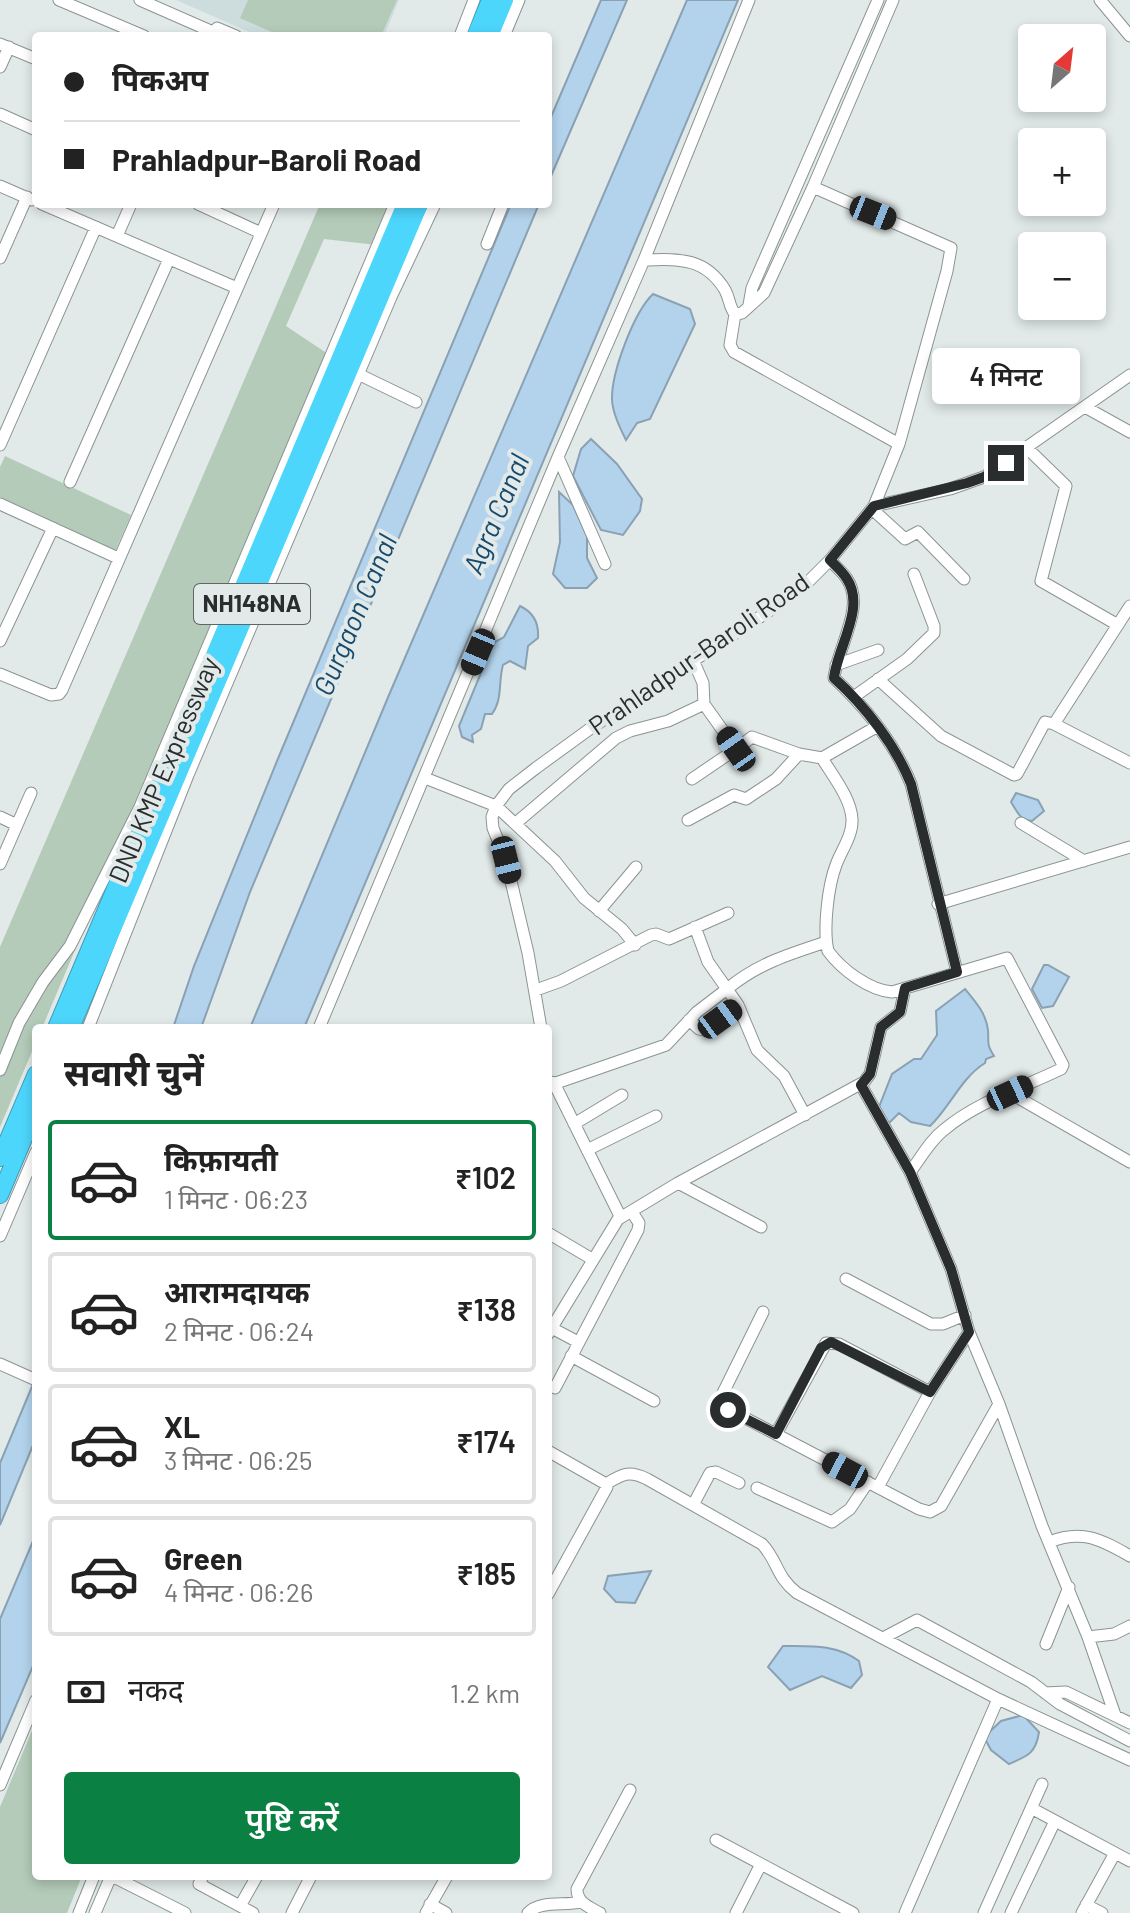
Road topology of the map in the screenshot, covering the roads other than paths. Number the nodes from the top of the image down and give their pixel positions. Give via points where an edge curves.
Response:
1 (59, 0) edge
2 (140, 0) edge
3 (154, 0) edge
4 (474, 0) edge
5 (490, 0) edge
6 (505, 0) edge
7 (519, 0) edge
8 (749, 0) edge
9 (878, 0) edge
10 (893, 0) edge
11 (1100, 0) edge
12 (135, 32) edge
13 (213, 32) edge
14 (227, 32) edge
15 (462, 32) edge
16 (477, 32) edge
17 (492, 32) edge
18 (506, 32) edge
19 (1129, 33) edge
20 (4, 45) edge
21 (32, 57) edge
22 (0, 67) edge
23 (0, 114) edge
24 (32, 128) edge
25 (0, 186) edge
26 (813, 187) junction
27 (31, 199) edge
28 (51, 208) edge
29 (129, 208) edge
30 (208, 208) edge
31 (272, 208) edge
32 (393, 208) edge
33 (403, 208) edge
34 (418, 208) edge
35 (433, 208) edge
36 (501, 208) edge
37 (96, 227) junction
38 (261, 233) junction
39 (117, 236) junction
40 (487, 244) dead end
41 (0, 258) edge
42 (169, 259) junction
43 (644, 260) junction
44 (237, 288) junction
45 (749, 305) junction
46 (735, 314) junction
47 (358, 374) junction
48 (1130, 375) edge
49 (416, 402) dead end
50 (1085, 407) junction
51 (1130, 432) edge
52 (899, 444) junction
53 (0, 445) edge
54 (1028, 449) junction
55 (558, 457) junction
56 (70, 482) dead end
57 (0, 504) edge
58 (873, 508) junction
59 (53, 528) junction
60 (118, 558) junction
61 (830, 560) junction
62 (605, 564) dead end
63 (914, 574) dead end
64 (964, 579) dead end
65 (1130, 606) edge
66 (1118, 625) junction
67 (0, 641) edge
68 (878, 650) dead end
69 (693, 660) junction
70 (836, 665) junction
71 (0, 674) edge
72 (878, 679) junction
73 (855, 696) junction
74 (704, 704) junction
75 (1054, 724) junction
76 (876, 727) junction
77 (736, 749) junction
78 (799, 754) junction
79 (822, 758) junction
80 (1130, 763) edge
81 (425, 778) junction
82 (692, 779) dead end
83 (31, 793) dead end
84 (496, 806) junction
85 (0, 817) edge
86 (688, 820) dead end
87 (516, 823) junction
88 (1021, 823) dead end
89 (17, 825) junction
90 (1130, 847) edge
91 (1084, 861) junction
92 (0, 864) edge
93 (636, 867) dead end
94 (938, 904) junction
95 (599, 911) junction
96 (728, 913) dead end
97 (695, 927) junction
98 (826, 942) junction
99 (635, 945) junction
100 (957, 972) junction
101 (905, 988) junction
102 (727, 989) junction
103 (536, 990) junction
104 (75, 1001) junction
105 (738, 1005) junction
106 (689, 1020) junction
107 (59, 1024) edge
108 (72, 1024) edge
109 (90, 1024) edge
110 (321, 1024) edge
111 (540, 1024) edge
112 (0, 1070) edge
113 (32, 1083) edge
114 (552, 1083) edge
115 (552, 1085) edge
116 (861, 1085) junction
117 (1010, 1093) junction
118 (622, 1095) dead end
119 (805, 1115) junction
120 (656, 1116) dead end
121 (32, 1119) edge
122 (574, 1124) junction
123 (587, 1150) junction
124 (0, 1158) edge
125 (32, 1161) edge
126 (1130, 1162) edge
127 (910, 1172) junction
128 (678, 1183) junction
129 (0, 1195) edge
130 (626, 1215) junction
131 (761, 1227) dead end
132 (552, 1235) edge
133 (0, 1236) edge
134 (592, 1259) junction
135 (846, 1279) dead end
136 (763, 1312) dead end
137 (965, 1315) junction
138 (552, 1324) edge
139 (552, 1330) edge
140 (969, 1332) junction
141 (578, 1342) junction
142 (571, 1356) junction
143 (0, 1364) edge
144 (32, 1378) edge
145 (555, 1388) dead end
146 (930, 1392) junction
147 (654, 1401) dead end
148 (999, 1404) junction
149 (776, 1434) junction
150 (552, 1454) edge
151 (739, 1483) dead end
152 (606, 1484) junction
153 (873, 1485) junction
154 (757, 1488) dead end
155 (693, 1505) junction
156 (1049, 1542) junction
157 (1130, 1556) edge
158 (552, 1587) edge
159 (1069, 1587) junction
160 (1130, 1626) edge
161 (1088, 1637) junction
162 (883, 1638) junction
163 (1046, 1644) dead end
164 (1045, 1693) junction
165 (998, 1699) junction
166 (32, 1709) edge
167 (1115, 1715) junction
168 (1130, 1723) edge
169 (1128, 1740) edge
170 (1130, 1751) edge
171 (1130, 1760) edge
172 (1042, 1784) dead end
173 (0, 1785) edge
174 (630, 1790) dead end
175 (1031, 1808) junction
176 (1055, 1821) junction
177 (716, 1840) dead end
178 (1115, 1853) junction
179 (1130, 1861) edge
180 (761, 1864) junction
181 (92, 1880) edge
182 (110, 1880) edge
183 (201, 1880) edge
184 (255, 1880) edge
185 (309, 1880) edge
186 (436, 1880) edge
187 (445, 1880) edge
188 (135, 1881) edge
189 (440, 1888) junction
190 (581, 1902) junction
191 (240, 1906) junction
192 (428, 1909) edge
193 (1084, 1909) edge
194 (79, 1913) edge
195 (95, 1913) edge
196 (185, 1913) edge
197 (253, 1913) edge
198 (292, 1913) edge
199 (446, 1913) edge
200 (528, 1913) edge
201 (600, 1913) edge
202 (736, 1913) edge
203 (853, 1913) edge
204 (905, 1913) edge
205 (984, 1913) edge
206 (1011, 1913) edge
207 (1102, 1913) edge

1 - 12 street
2 - 13 street
3 - 14 street
4 - 15 street
5 - 16 highway
6 - 17 highway
7 - 18 street
8 - 43 street
9 - 45 street
10 - 26 street
11 - 19 street
20 - 21 street
20 - 22 street
23 - 24 street
25 - 27 street
26 - 45 street via 764,293
26 - 52 street, Prahladpur-Baroli Road via 951,248
27 - 41 street
28 - 37 street
29 - 39 street
30 - 38 street
31 - 38 street
32 - 112 street via 140,807 70,946 19,1023
33 - 104 highway, DND KMP Expressway / NH148NA
34 - 104 highway, DND KMP Expressway / NH148NA
35 - 47 street
36 - 40 street
37 - 39 street
37 - 53 street
38 - 44 street
39 - 42 street
42 - 44 street
42 - 56 street
43 - 46 street via 695,263 721,284
43 - 55 street
44 - 60 street
45 - 46 street
46 - 52 street via 730,345 734,352
47 - 49 street
47 - 109 street via 188,775
48 - 50 street
50 - 51 street
50 - 54 street
52 - 58 street, Prahladpur-Baroli Road
54 - 58 street via 984,477
54 - 66 street via 1066,486 1041,581
55 - 62 street
55 - 81 street
57 - 59 street
58 - 61 street, Prahladpur-Baroli Road
58 - 64 street via 905,539 918,532
59 - 60 street
59 - 67 street
60 - 71 street via 59,694
61 - 69 street, Prahladpur-Baroli Road via 769,611
61 - 70 street via 847,578 854,600
63 - 72 street via 934,633
65 - 66 street
66 - 75 street
68 - 70 street
69 - 74 street via 703,683
69 - 84 street, Prahladpur-Baroli Road via 536,768
70 - 73 street via 834,679
72 - 73 street
72 - 75 street via 941,736 1014,775 1042,724
73 - 76 street
74 - 77 street
74 - 87 street via 616,738
75 - 80 street
76 - 79 street
76 - 94 street via 911,784
77 - 78 street via 752,737
77 - 82 street
78 - 79 street
78 - 86 street via 776,779 746,799 734,795
79 - 98 street via 852,819 830,880
81 - 84 street
81 - 110 street
83 - 89 street
84 - 87 street
84 - 103 street via 493,828 506,860
85 - 89 street
87 - 95 street
88 - 91 street
89 - 92 street
90 - 91 street
91 - 94 street
93 - 95 street
94 - 100 street
95 - 99 street
96 - 97 street
97 - 99 street via 669,939 653,934
97 - 102 street via 708,962
98 - 101 street via 833,958 865,983 883,991
98 - 102 street via 766,962
99 - 103 street
100 - 101 street
100 - 117 street via 1008,958 1063,1065
101 - 116 street via 900,1012 881,1027 870,1074
102 - 105 street
102 - 106 street
103 - 111 street
104 - 107 highway, DND KMP Expressway / NH148NA
104 - 108 highway, DND KMP Expressway / NH148NA
105 - 106 street via 702,1030
105 - 119 street via 757,1050 784,1076
106 - 114 street via 662,1047
113 - 124 highway
115 - 122 street
116 - 119 street
116 - 127 street
117 - 126 street
117 - 127 street via 947,1126
118 - 122 street
119 - 128 street
120 - 123 street
121 - 129 highway
122 - 123 street
123 - 130 street
125 - 133 street
127 - 137 street
128 - 130 street
128 - 131 street
130 - 134 street
130 - 141 street via 639,1227
132 - 134 street
134 - 138 street
135 - 137 street via 931,1324
136 - 149 street via 721,1401 728,1410
137 - 140 street
139 - 141 street
140 - 146 street
140 - 148 street
141 - 142 street
142 - 145 street
142 - 147 street
143 - 144 street
146 - 149 street via 839,1344 826,1343
146 - 153 street
148 - 153 street via 937,1510 919,1509
148 - 156 street
149 - 153 street
150 - 152 street
151 - 155 street via 710,1473
152 - 155 street via 626,1472 636,1473
152 - 158 street
153 - 154 street via 832,1522
155 - 162 street via 762,1544 778,1574 797,1593
156 - 157 street via 1082,1535
156 - 159 street
159 - 161 street
159 - 163 street
160 - 161 street
161 - 167 street
162 - 164 street via 917,1620
162 - 165 street
164 - 167 street via 1066,1692
164 - 169 street
165 - 171 street
165 - 204 street
166 - 173 street
167 - 168 street
169 - 170 street
172 - 175 street
174 - 190 street via 577,1889
175 - 176 street
175 - 205 street
176 - 178 street
176 - 206 street
177 - 180 street
178 - 179 street
178 - 193 street
180 - 202 street
180 - 203 street
181 - 194 street
182 - 195 street
183 - 191 street via 199,1884
184 - 191 street
185 - 198 street
186 - 189 street
187 - 189 street
188 - 196 street
189 - 192 street
190 - 200 street via 540,1905
190 - 201 street
191 - 197 street
192 - 199 street
193 - 207 street

